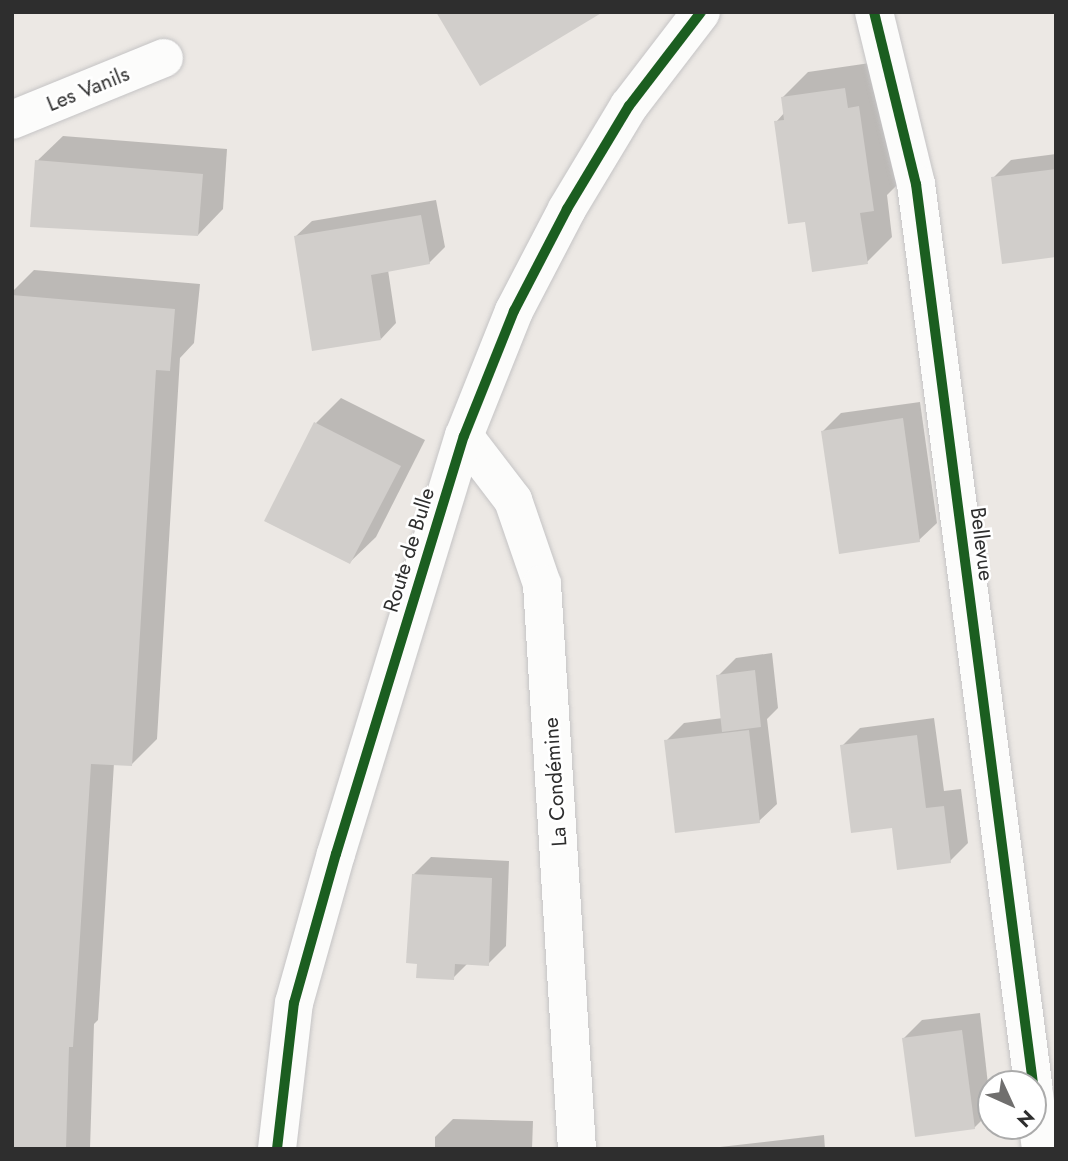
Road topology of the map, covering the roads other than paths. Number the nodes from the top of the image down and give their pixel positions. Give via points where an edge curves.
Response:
1 (701, 12) edge
2 (874, 12) edge
3 (164, 58) dead end
4 (12, 120) edge
5 (464, 436) junction
6 (1031, 1070) edge
7 (277, 1149) edge
8 (577, 1149) edge

1 - 5 street, Route de Bulle via 629,106 567,209 514,311
2 - 6 street, Bellevue via 916,184
3 - 4 street, Les Vanils
5 - 7 street, Route de Bulle via 294,1003
5 - 8 street, La Condémine via 513,500 542,584

